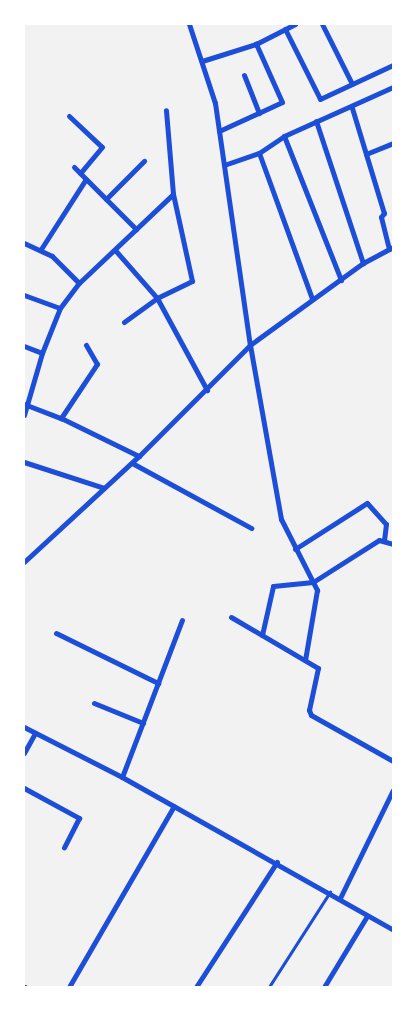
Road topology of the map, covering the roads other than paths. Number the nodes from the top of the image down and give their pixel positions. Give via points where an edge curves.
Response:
1 (189, 24) edge
2 (295, 24) edge
3 (322, 24) edge
4 (285, 29) junction
5 (256, 44) junction
6 (202, 61) junction
7 (393, 64) edge
8 (244, 74) dead end
9 (352, 84) junction
10 (393, 87) edge
11 (352, 108) junction
12 (166, 110) dead end
13 (259, 113) junction
14 (69, 116) dead end
15 (316, 121) junction
16 (219, 131) junction
17 (284, 136) junction
18 (393, 143) edge
19 (259, 153) junction
20 (366, 154) junction
21 (144, 161) dead end
22 (224, 165) junction
23 (74, 167) dead end
24 (80, 174) junction
25 (86, 179) junction
26 (173, 194) junction
27 (106, 198) junction
28 (136, 229) junction
29 (24, 243) edge
30 (391, 248) edge
31 (41, 249) junction
32 (115, 250) junction
33 (363, 263) junction
34 (341, 280) junction
35 (79, 283) junction
36 (24, 295) edge
37 (157, 298) junction
38 (312, 300) junction
39 (60, 308) junction
40 (124, 322) dead end
41 (86, 345) dead end
42 (250, 345) junction
43 (24, 346) edge
44 (42, 353) junction
45 (207, 390) junction
46 (25, 405) edge
47 (24, 415) edge
48 (61, 418) junction
49 (139, 456) junction
50 (24, 462) edge
51 (132, 463) junction
52 (104, 488) junction
53 (251, 528) dead end
54 (384, 540) junction
55 (393, 544) edge
56 (295, 549) junction
57 (24, 562) edge
58 (313, 582) junction
59 (231, 617) dead end
60 (182, 620) dead end
61 (56, 633) dead end
62 (262, 635) junction
63 (305, 660) junction
64 (158, 683) junction
65 (94, 703) dead end
66 (143, 723) junction
67 (24, 727) edge
68 (35, 733) junction
69 (24, 753) edge
70 (393, 761) edge
71 (122, 777) junction
72 (24, 788) edge
73 (393, 790) edge
74 (174, 806) junction
75 (64, 847) dead end
76 (277, 862) junction
77 (330, 892) junction
78 (340, 898) junction
79 (367, 916) junction
80 (393, 930) edge
81 (69, 987) edge
82 (196, 987) edge
83 (269, 987) edge
84 (324, 987) edge

1 - 6 street
2 - 4 street
3 - 9 street
4 - 5 street
4 - 9 street via 320,99
5 - 6 street
5 - 13 street via 282,102
6 - 16 street via 212,87
7 - 9 street
8 - 13 street
10 - 11 street
11 - 15 street
11 - 20 street
12 - 26 street
13 - 16 street
14 - 24 street via 102,147
15 - 17 street
15 - 33 street
16 - 22 street
17 - 19 street
17 - 34 street
18 - 20 street
19 - 22 street
19 - 38 street
20 - 30 street
21 - 27 street
22 - 42 street
23 - 24 street
24 - 25 street
25 - 27 street
25 - 31 street
26 - 28 street
26 - 37 street via 192,281
27 - 28 street
28 - 32 street
29 - 31 street
30 - 33 street
31 - 35 street via 62,264
32 - 35 street
32 - 37 street
33 - 34 street
34 - 38 street
35 - 39 street
36 - 39 street
37 - 40 street
37 - 45 street
38 - 42 street
39 - 44 street
41 - 48 street via 97,364
42 - 45 street
42 - 56 street via 281,518
43 - 44 street
44 - 46 street
45 - 49 street
46 - 47 street
46 - 48 street
48 - 49 street
49 - 51 street
50 - 52 street
51 - 52 street
51 - 53 street
52 - 57 street
54 - 55 street
54 - 56 street via 386,524 367,504
54 - 58 street
56 - 58 street
58 - 62 street via 271,587
58 - 63 street via 317,590
59 - 62 street
60 - 64 street
61 - 64 street
62 - 63 street
63 - 70 street via 318,669 309,713
64 - 66 street
65 - 66 street
66 - 71 street
67 - 68 street
68 - 69 street
68 - 71 street
71 - 74 street
72 - 75 street via 79,818
73 - 78 street
74 - 76 street
74 - 81 street
76 - 77 street
76 - 82 street
77 - 78 street
77 - 83 lane
78 - 79 street
79 - 80 street
79 - 84 street

